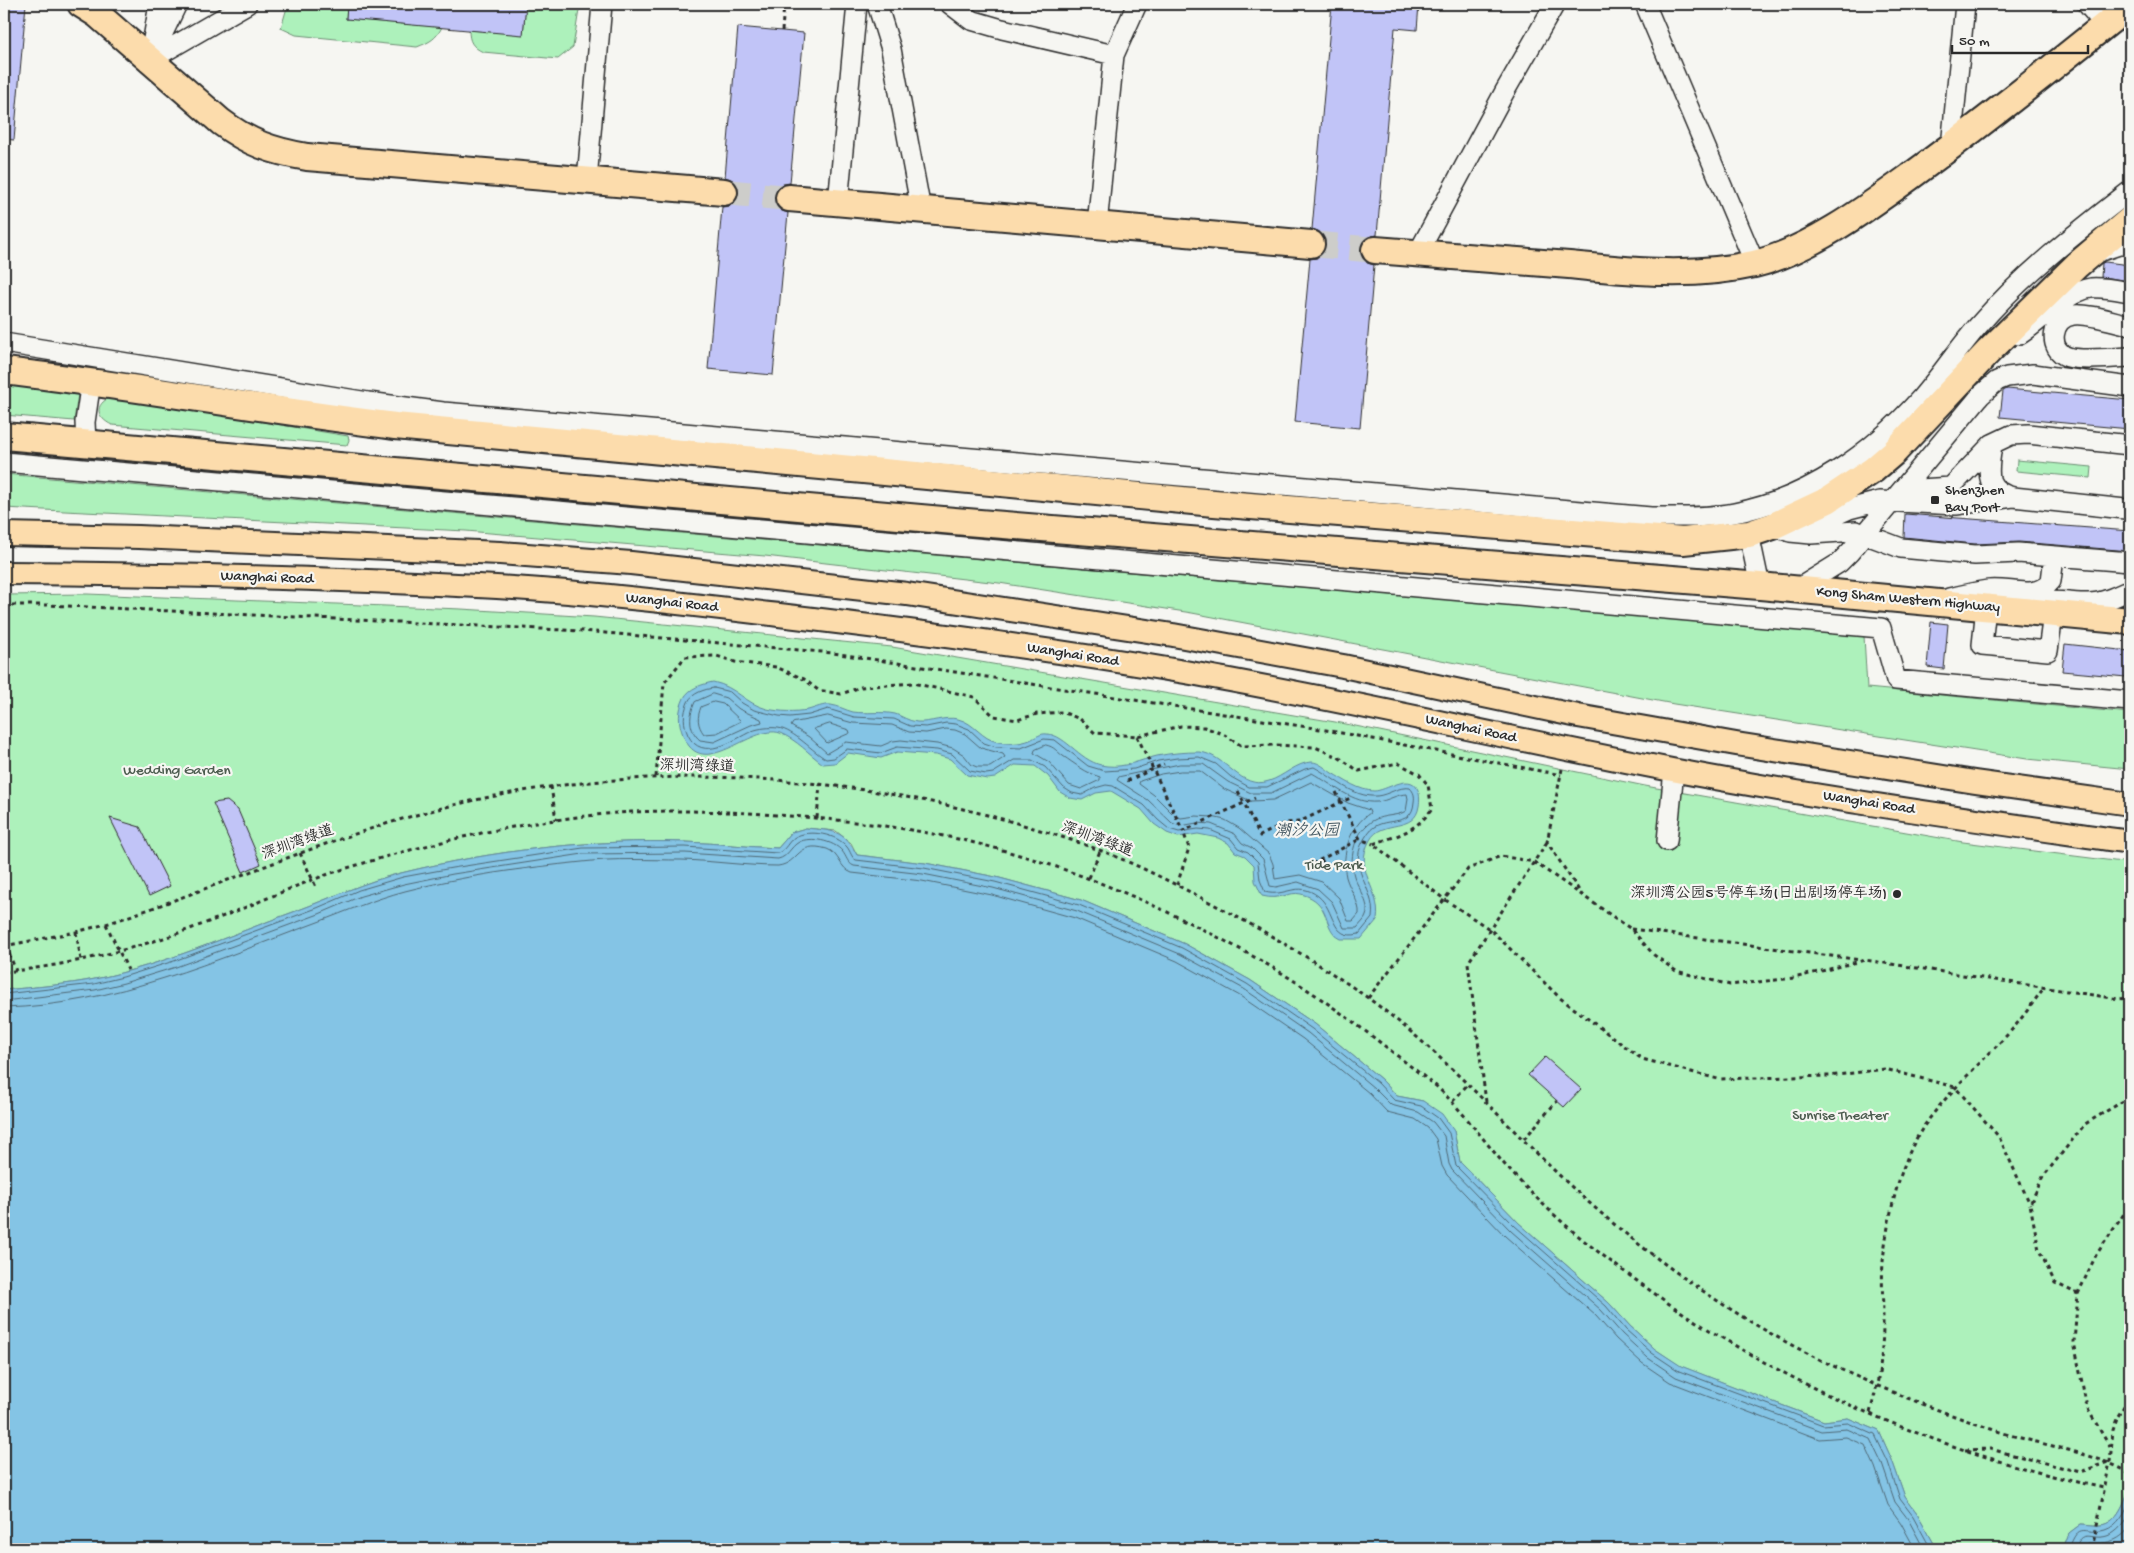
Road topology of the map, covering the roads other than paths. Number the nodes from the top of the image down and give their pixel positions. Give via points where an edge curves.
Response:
1 (81, 4) edge
2 (159, 4) edge
3 (177, 4) edge
4 (247, 4) edge
5 (602, 4) edge
6 (857, 4) edge
7 (878, 4) edge
8 (950, 4) edge
9 (1137, 4) edge
10 (1555, 4) edge
11 (1645, 4) edge
12 (1965, 4) edge
13 (2087, 4) edge
14 (2130, 5) edge
15 (2105, 25) junction
16 (1114, 55) junction
17 (150, 60) junction
18 (1951, 147) junction
19 (587, 180) junction
20 (2130, 191) edge
21 (724, 192) tunnel mouth
22 (789, 198) tunnel mouth
23 (838, 203) junction
24 (921, 210) junction
25 (2130, 220) edge
26 (1097, 225) junction
27 (2127, 243) edge
28 (1311, 244) tunnel mouth
29 (1376, 250) tunnel mouth
30 (1418, 253) junction
31 (1755, 264) junction
32 (2077, 265) junction
33 (2130, 292) edge
34 (2130, 326) edge
35 (4, 343) edge
36 (1989, 351) junction
37 (2130, 357) edge
38 (4, 371) edge
39 (91, 381) junction
40 (2130, 387) edge
41 (210, 388) junction
42 (4, 436) edge
43 (86, 443) junction
44 (1992, 444) junction
45 (2130, 445) edge
46 (4, 462) edge
47 (2013, 497) junction
48 (1894, 500) junction
49 (2130, 508) edge
50 (1773, 531) junction
51 (1864, 533) junction
52 (4, 534) edge
53 (2054, 557) junction
54 (2130, 562) edge
55 (4, 572) edge
56 (1760, 586) junction
57 (1797, 590) junction
58 (2130, 590) edge
59 (1931, 602) junction
60 (1986, 607) junction
61 (2020, 610) junction
62 (2053, 614) junction
63 (2129, 621) edge
64 (2130, 701) edge
65 (1674, 770) junction
66 (2130, 804) edge
67 (1667, 841) dead end
68 (2130, 842) edge

1 - 17 highway
2 - 17 street
3 - 17 street
4 - 17 street
5 - 19 street
6 - 23 street
7 - 24 street via 891,49
8 - 16 street via 971,20
9 - 16 street
10 - 30 street
11 - 31 street
12 - 18 street
13 - 15 street
14 - 15 highway
15 - 18 highway
16 - 26 street
17 - 19 highway via 238,134 258,145 284,153
18 - 31 highway via 1820,236
19 - 21 highway
20 - 41 street via 2017,286 1978,326 1921,398 1877,442 1848,464 1816,484 1778,500 1734,513 1696,517 1651,517 443,412
22 - 23 highway
23 - 24 highway
24 - 26 highway
25 - 32 highway
26 - 28 highway
27 - 32 street via 2098,252
29 - 30 highway
30 - 31 highway via 1659,273 1712,271
32 - 36 highway
33 - 36 street via 2101,288 2084,290 2021,334
34 - 37 street via 2071,315 2060,322 2054,339 2058,350 2071,358
35 - 41 street
36 - 50 highway via 1913,433 1873,470
38 - 39 highway
39 - 41 highway
39 - 43 street via 85,422
40 - 48 street via 2033,374 2002,379 1972,404
41 - 50 highway via 396,426 1223,504 1651,540 1683,541
42 - 43 highway, Kong Sham Western Highway
43 - 56 highway, Kong Sham Western Highway via 945,520
44 - 45 street via 2019,434
44 - 47 street via 1992,486 1996,491
44 - 48 street via 1950,487 1920,489
46 - 64 street via 1881,628 1896,680
47 - 48 street via 1956,505
47 - 49 street
48 - 50 street via 1867,503
48 - 51 street
50 - 51 street via 1811,534 1848,530
50 - 56 street
51 - 53 street via 1901,548 1934,539 1987,544 2018,553
51 - 57 street via 1839,563
52 - 66 main road via 500,553 631,563 908,594 1173,635 1343,666 1578,716 1736,744
53 - 54 street
53 - 59 street via 2051,581 2040,591 1988,590
55 - 65 main road, Wanghai Road via 167,574 480,586 719,608 902,630 1184,672 1337,700
56 - 57 highway, Kong Sham Western Highway
57 - 59 highway, Kong Sham Western Highway
58 - 61 street via 2103,601 2044,601
59 - 60 highway, Kong Sham Western Highway
60 - 61 highway, Kong Sham Western Highway
60 - 62 street via 1982,645 2048,651
61 - 62 highway, Kong Sham Western Highway
62 - 63 highway, Kong Sham Western Highway
65 - 67 street
65 - 68 main road, Wanghai Road

